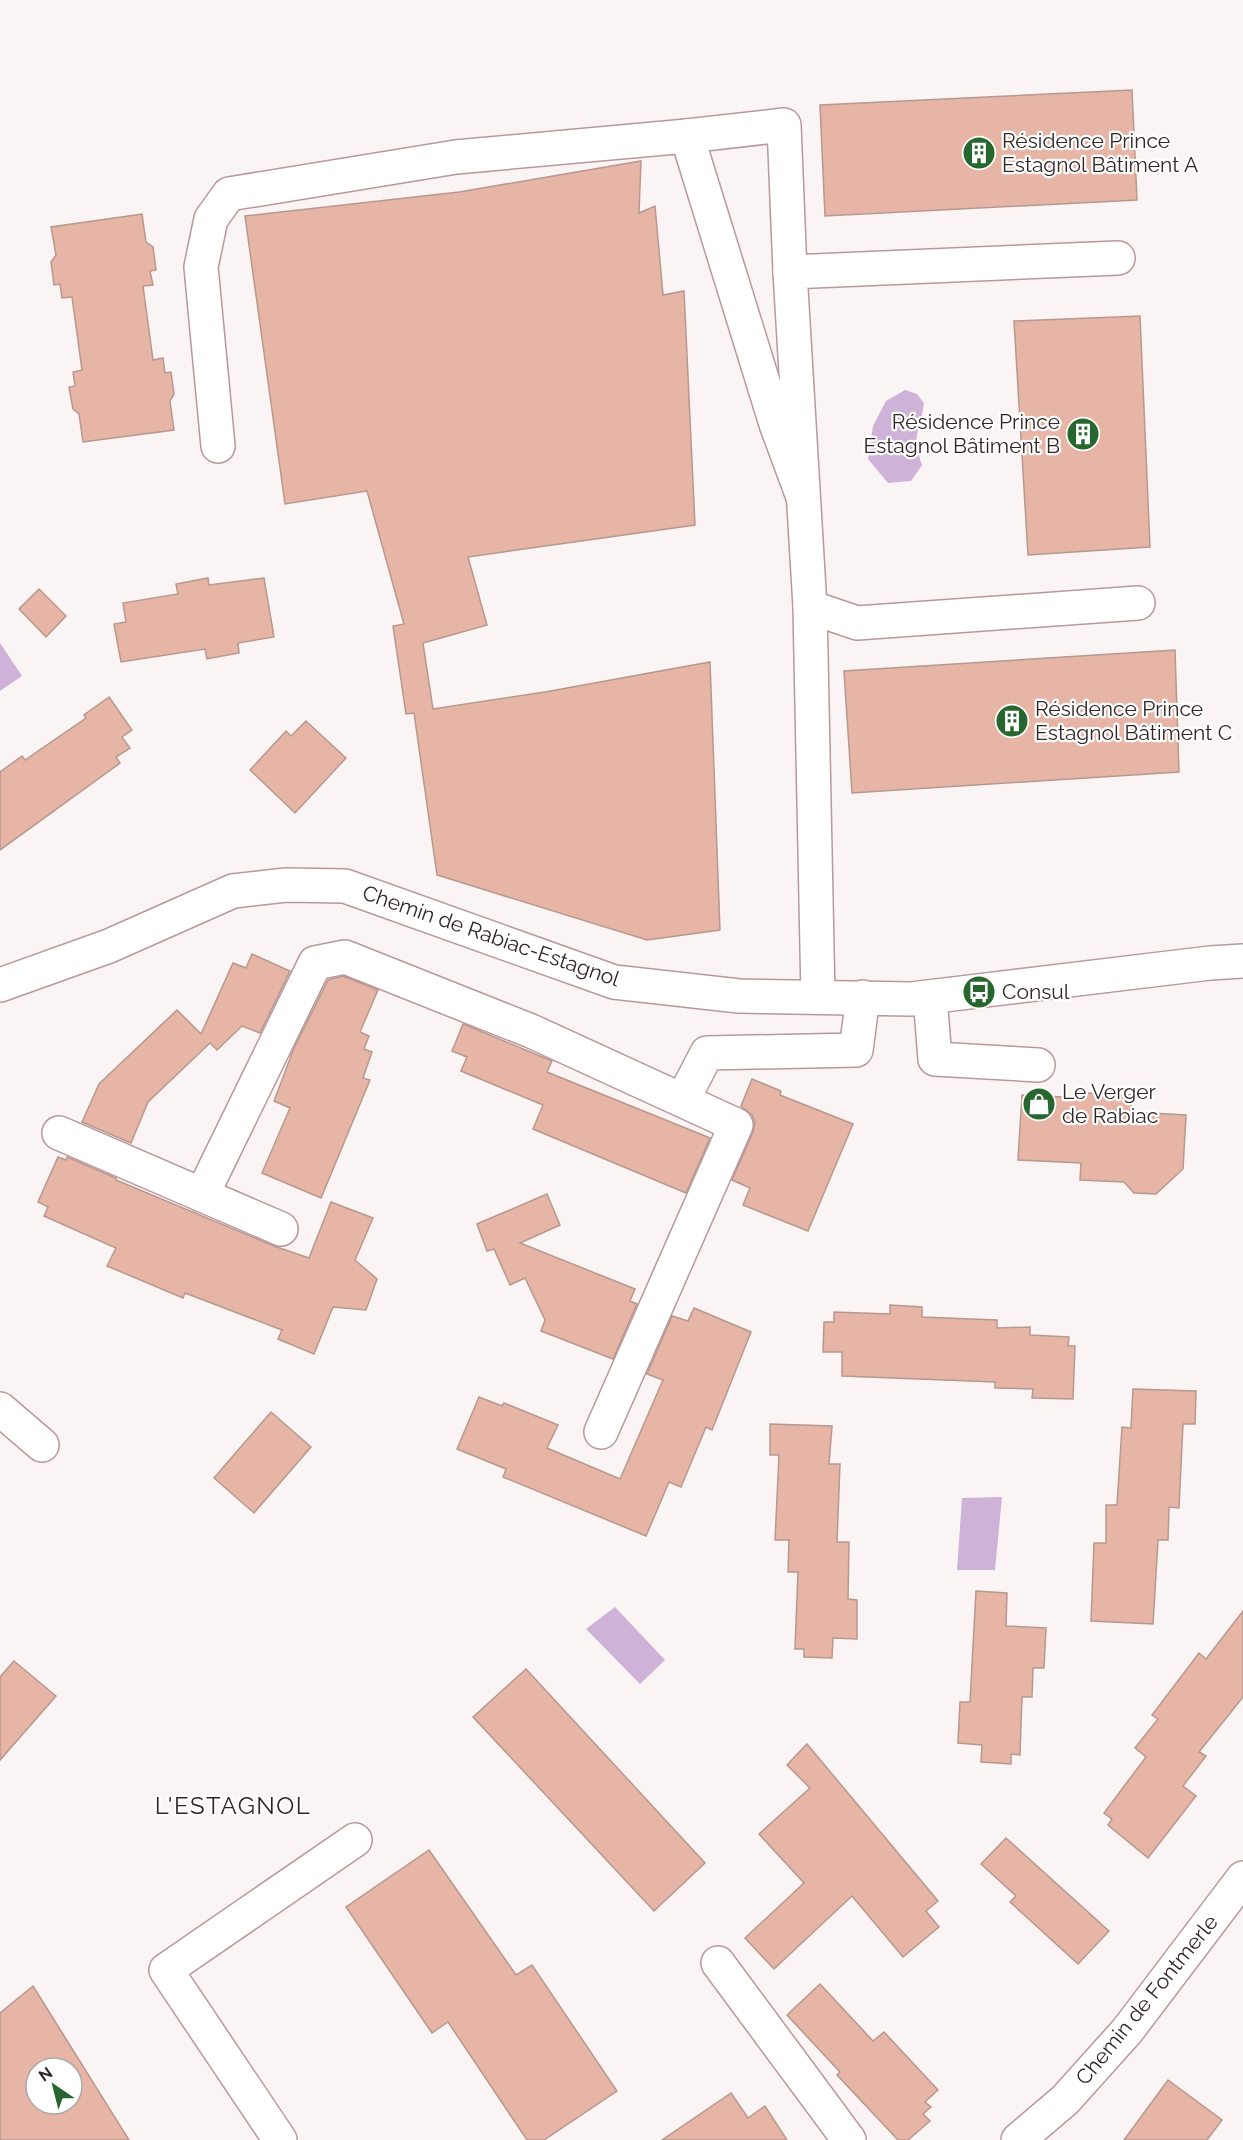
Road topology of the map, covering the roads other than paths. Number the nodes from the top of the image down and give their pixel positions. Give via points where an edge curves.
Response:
1 (687, 136) junction
2 (1119, 258) dead end
3 (790, 272) junction
4 (218, 446) dead end
5 (803, 497) junction
6 (1138, 603) dead end
7 (810, 607) junction
8 (109, 946) junction
9 (1243, 961) edge
10 (0, 986) edge
11 (818, 997) junction
12 (863, 997) junction
13 (930, 997) junction
14 (0, 1006) edge
15 (1038, 1065) dead end
16 (682, 1099) junction
17 (59, 1133) dead end
18 (202, 1195) junction
19 (281, 1229) dead end
20 (0, 1409) edge
21 (601, 1432) dead end
22 (42, 1444) dead end
23 (355, 1840) dead end
24 (1243, 1878) edge
25 (718, 1963) dead end
26 (280, 2140) edge
27 (849, 2140) edge
28 (1018, 2140) edge

1 - 3 street via 784,125
1 - 4 street via 456,157 229,194 211,219 201,267
1 - 5 street
2 - 3 street
3 - 5 street
5 - 7 street
6 - 7 street via 857,623
7 - 11 street
8 - 10 street, Chemin de Rabiac-Estagnol
8 - 11 street, Chemin de Rabiac-Estagnol via 233,891 286,885 345,886 614,982 739,996
8 - 14 street, Chemin de Rabiac-Estagnol
9 - 13 street, Chemin de Rabiac-Estagnol
11 - 12 street, Chemin de Rabiac-Estagnol
12 - 13 street, Chemin de Rabiac-Estagnol
12 - 16 street via 856,1050 707,1053
13 - 15 street via 935,1059
16 - 18 street via 531,1031 345,957 315,963
16 - 21 street via 736,1125
17 - 18 street
18 - 19 street
20 - 22 street
23 - 26 street via 166,1970
24 - 28 street, Chemin de Fontmerle via 1127,2031 1065,2100
25 - 27 street

